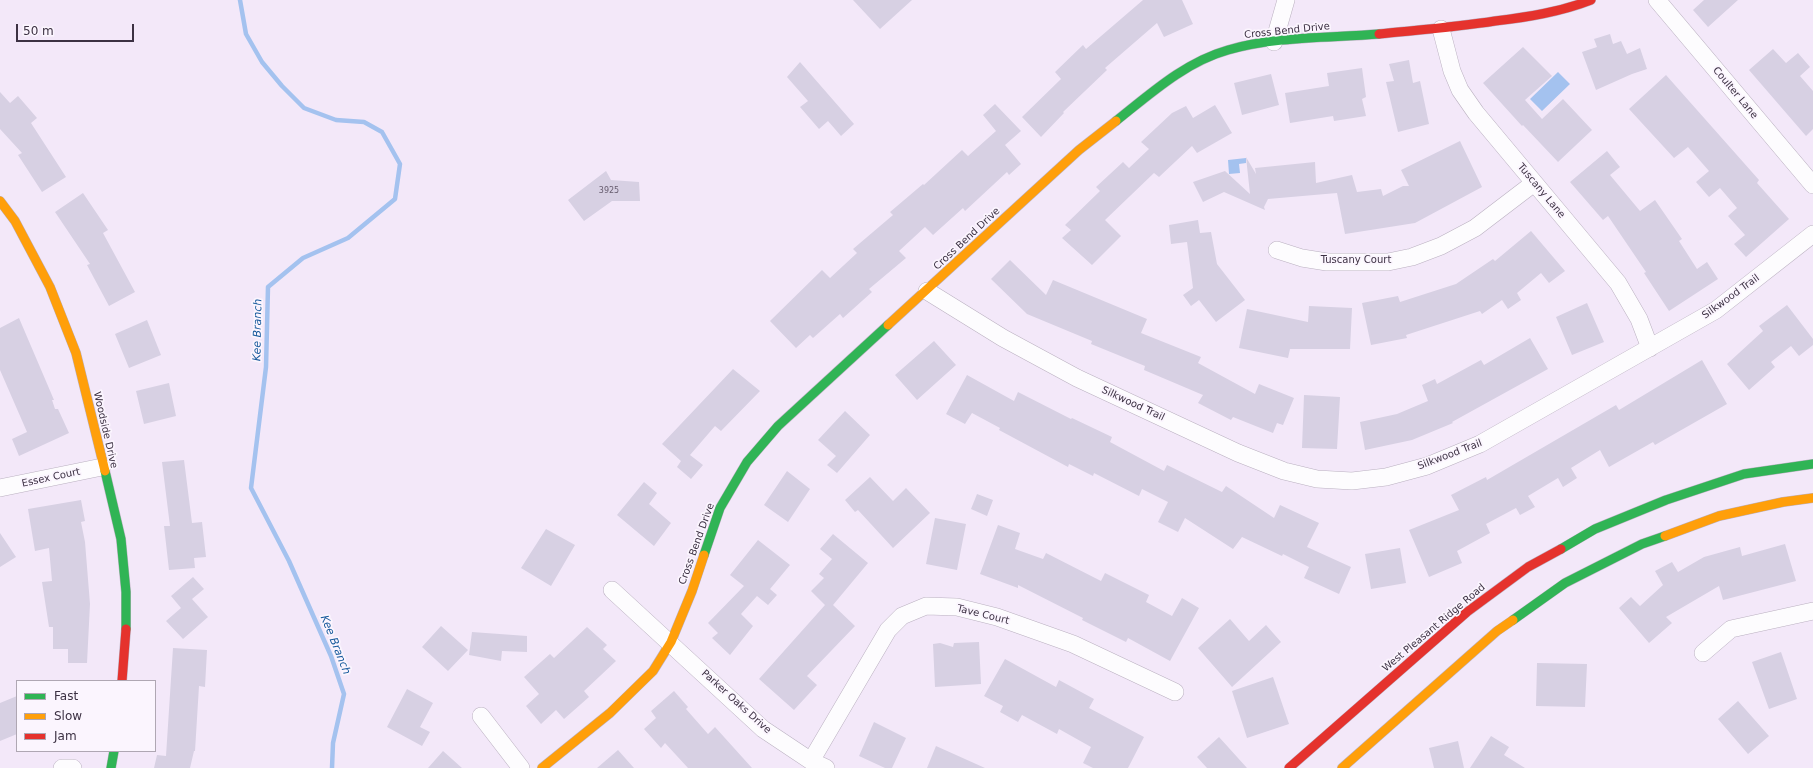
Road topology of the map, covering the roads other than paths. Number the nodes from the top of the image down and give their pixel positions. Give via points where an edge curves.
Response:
1 (1286, 0) edge
2 (1591, 0) edge
3 (1657, 0) edge
4 (1441, 29) junction
5 (1274, 42) junction
6 (1534, 183) junction
7 (1813, 185) edge
8 (0, 201) edge
9 (1813, 234) edge
10 (1277, 250) dead end
11 (927, 291) junction
12 (1650, 348) junction
13 (1813, 464) edge
14 (102, 467) junction
15 (0, 488) edge
16 (1813, 498) edge
17 (612, 590) dead end
18 (1813, 611) edge
19 (671, 642) junction
20 (1703, 653) dead end
21 (122, 680) edge
22 (1175, 692) dead end
23 (481, 716) dead end
24 (114, 752) edge
25 (818, 764) edge
26 (62, 768) edge
27 (73, 768) edge
28 (111, 768) edge
29 (521, 768) edge
30 (542, 768) edge
31 (1289, 768) edge
32 (1342, 768) edge

1 - 5 street
2 - 4 street, Cross Bend Drive via 1549,14
3 - 7 street, Coulter Lane
4 - 5 street, Cross Bend Drive
4 - 6 street, Tuscany Lane via 1452,72 1460,90 1476,114
5 - 11 street, Cross Bend Drive via 1227,50 1205,59 1165,82 1079,150
6 - 10 street, Tuscany Court via 1475,228 1441,246 1412,257 1388,262 1327,262
6 - 12 street, Tuscany Lane via 1618,284 1639,319
8 - 14 street, Woodside Drive via 14,221 50,287 76,353
9 - 12 street, Silkwood Trail via 1716,310
11 - 12 street, Silkwood Trail via 1003,338 1077,378 1238,453 1284,471 1317,479 1359,480 1427,466 1480,444
11 - 19 street, Cross Bend Drive via 778,426 747,462 720,508 692,591
13 - 31 street, West Pleasant Ridge Road via 1744,474 1666,500 1595,529 1528,567 1467,612
14 - 15 street, Essex Court
14 - 21 street, Woodside Drive via 121,540 126,592 126,645
16 - 32 street via 1719,516 1642,544 1565,583 1497,631
17 - 19 street, Parker Oaks Drive
18 - 20 street via 1730,629
19 - 25 street, Parker Oaks Drive via 763,729
19 - 30 street, Cross Bend Drive via 652,671 610,713
22 - 25 street, Tave Court via 1073,644 997,617 957,607 926,606 902,616 888,630
23 - 29 street
24 - 28 street
26 - 27 street

